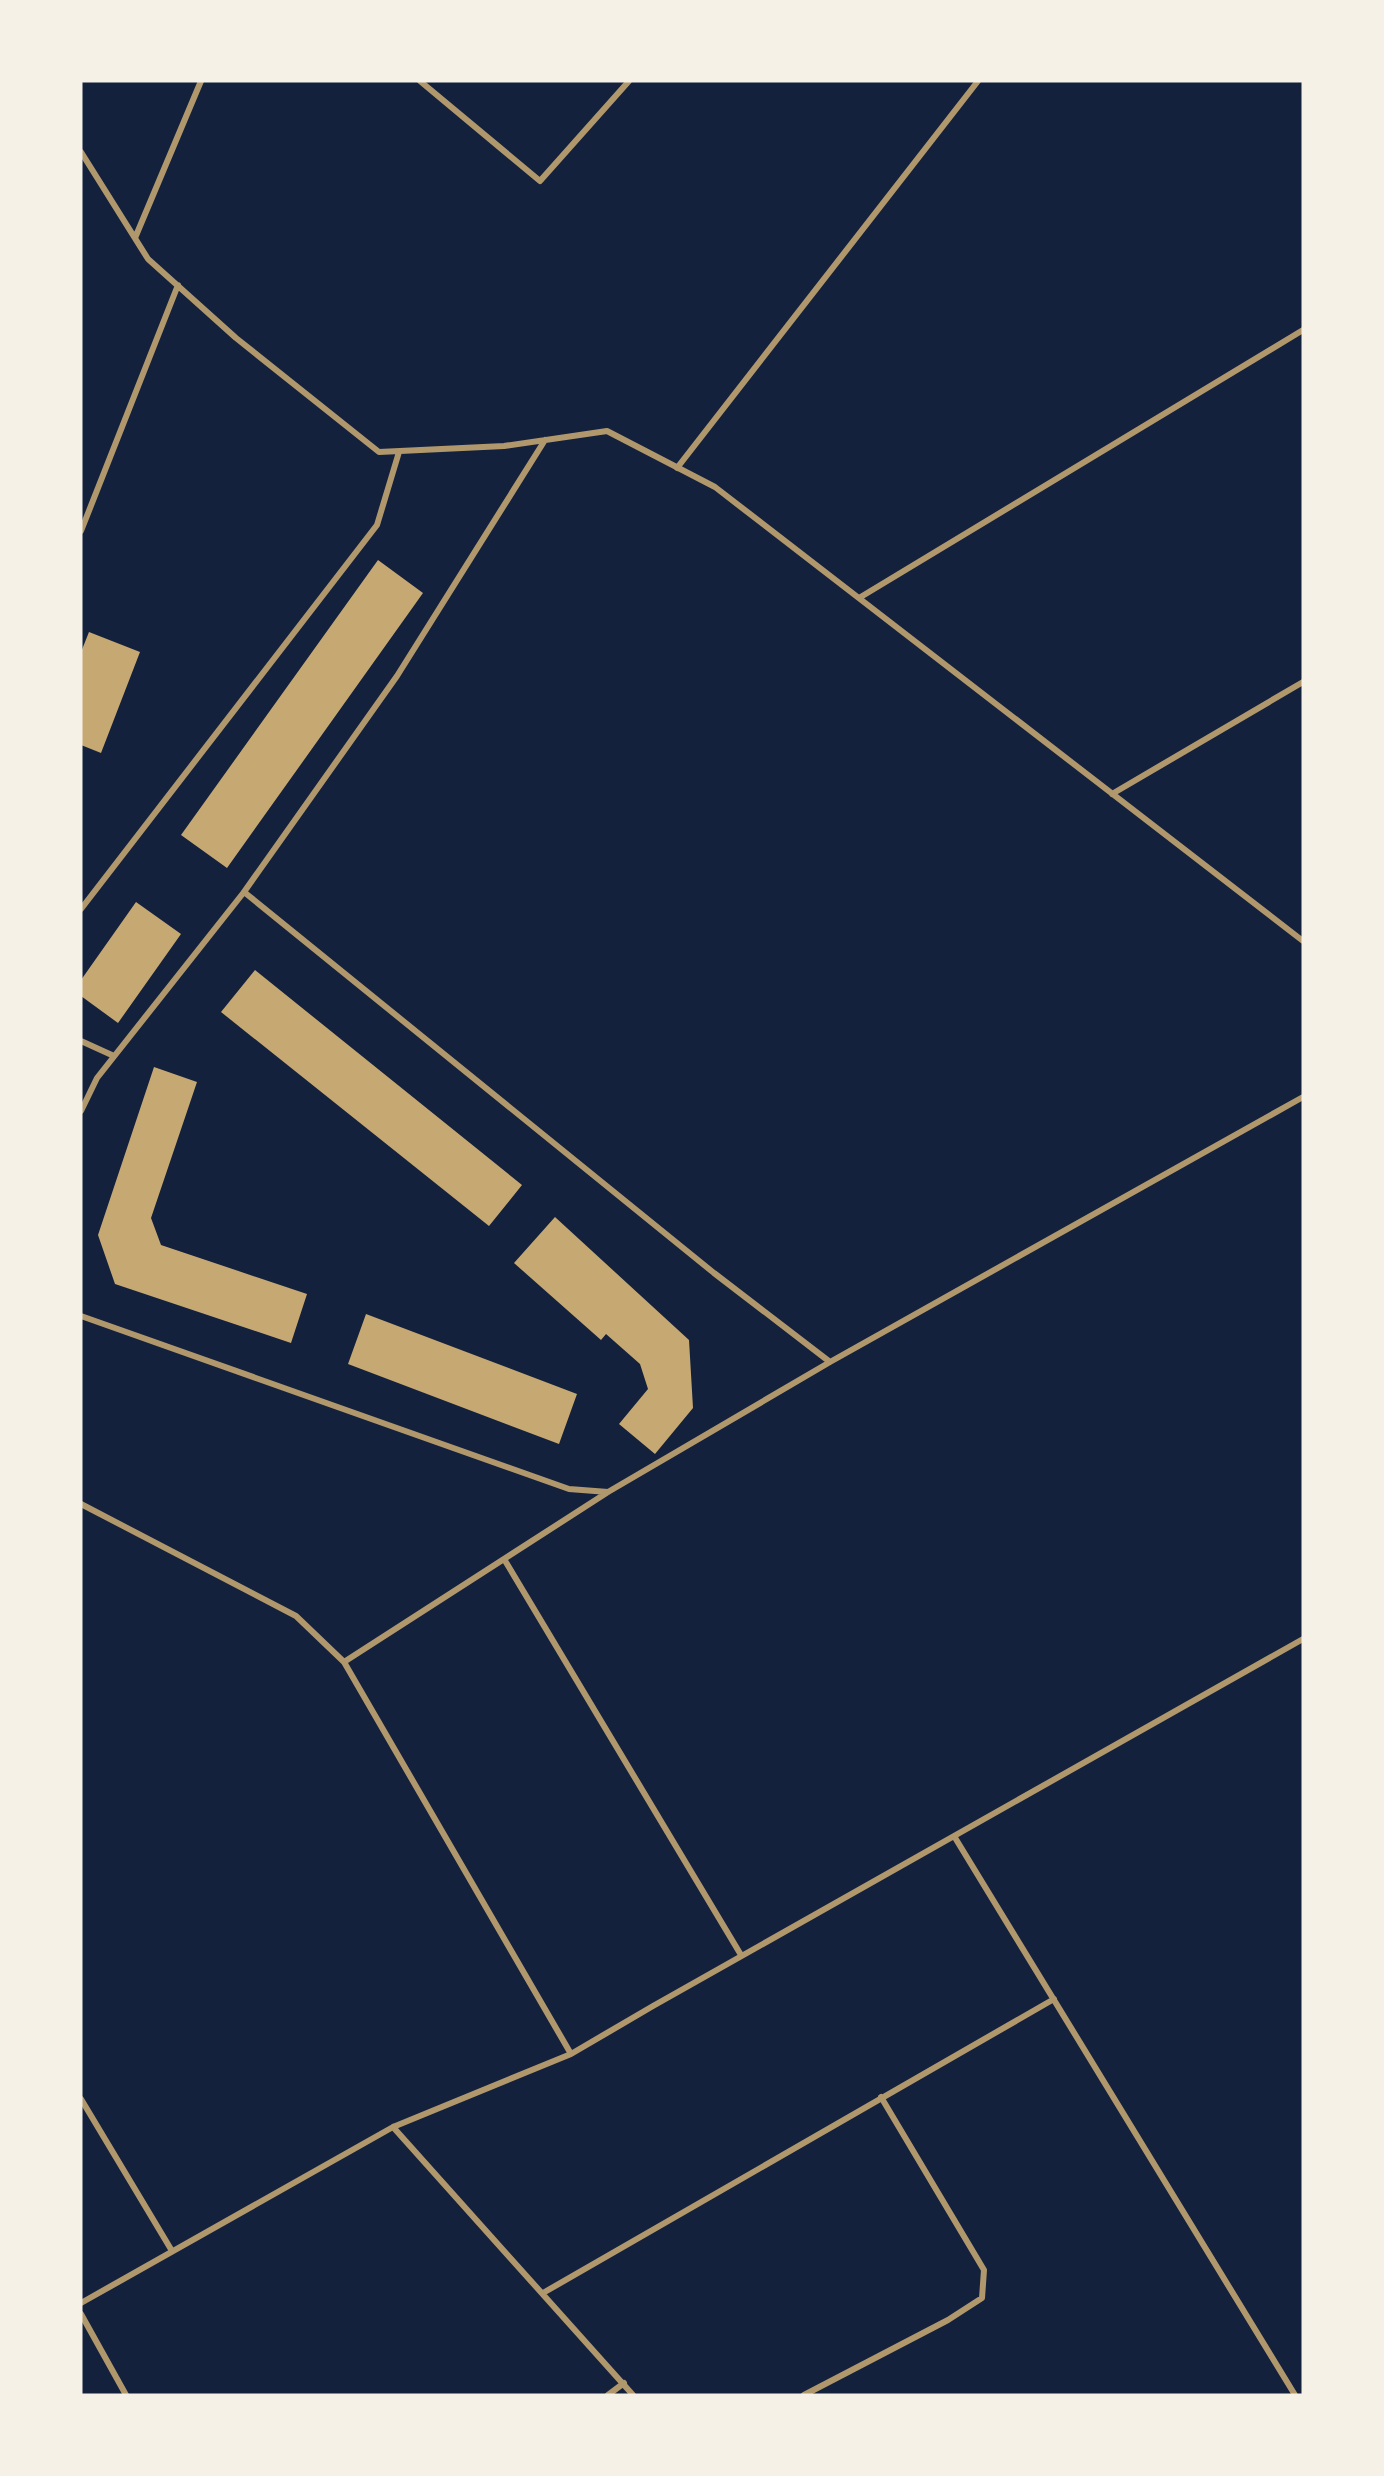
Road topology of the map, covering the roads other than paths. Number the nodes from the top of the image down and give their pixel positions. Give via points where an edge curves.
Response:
1 (201, 81) edge
2 (420, 81) edge
3 (629, 81) edge
4 (978, 81) edge
5 (81, 152) edge
6 (135, 238) junction
7 (178, 285) junction
8 (1303, 330) edge
9 (544, 440) junction
10 (399, 452) junction
11 (677, 468) junction
12 (81, 531) edge
13 (859, 598) junction
14 (1303, 682) edge
15 (1112, 794) junction
16 (244, 892) junction
17 (81, 909) edge
18 (1303, 941) edge
19 (81, 1041) edge
20 (114, 1056) junction
21 (1303, 1097) edge
22 (81, 1111) edge
23 (81, 1316) edge
24 (830, 1362) junction
25 (608, 1492) junction
26 (81, 1503) edge
27 (504, 1559) junction
28 (1303, 1639) edge
29 (344, 1662) junction
30 (954, 1836) junction
31 (741, 1956) junction
32 (1054, 1999) junction
33 (572, 2054) junction
34 (881, 2097) junction
35 (81, 2099) edge
36 (393, 2127) junction
37 (172, 2251) junction
38 (543, 2293) junction
39 (81, 2303) edge
40 (81, 2314) edge
41 (624, 2383) junction
42 (126, 2395) edge
43 (608, 2395) edge
44 (633, 2395) edge
45 (804, 2395) edge
46 (1295, 2395) edge

1 - 6 street
2 - 3 street via 540,181
4 - 11 street
5 - 6 street
6 - 7 street via 148,259
7 - 10 street via 237,338 379,452
7 - 12 street
8 - 13 street
9 - 10 street
9 - 11 street via 607,431
9 - 16 street via 397,676
10 - 17 street via 377,525
11 - 13 street via 715,487
13 - 15 street
14 - 15 street
15 - 18 street
16 - 20 street
16 - 24 street via 714,1273
19 - 20 street
20 - 22 street via 97,1078
21 - 24 street
23 - 25 street via 569,1489
24 - 25 street
25 - 27 street
26 - 29 street via 296,1616
27 - 29 street
27 - 31 street
28 - 30 street
29 - 33 street
30 - 31 street
30 - 32 street
31 - 33 street
32 - 34 street
32 - 46 street
33 - 36 street
34 - 38 street
34 - 45 street via 984,2270 982,2298 948,2320
35 - 37 street
36 - 37 street
36 - 38 street
37 - 39 street
38 - 41 street
40 - 42 street
41 - 43 street
41 - 44 street

